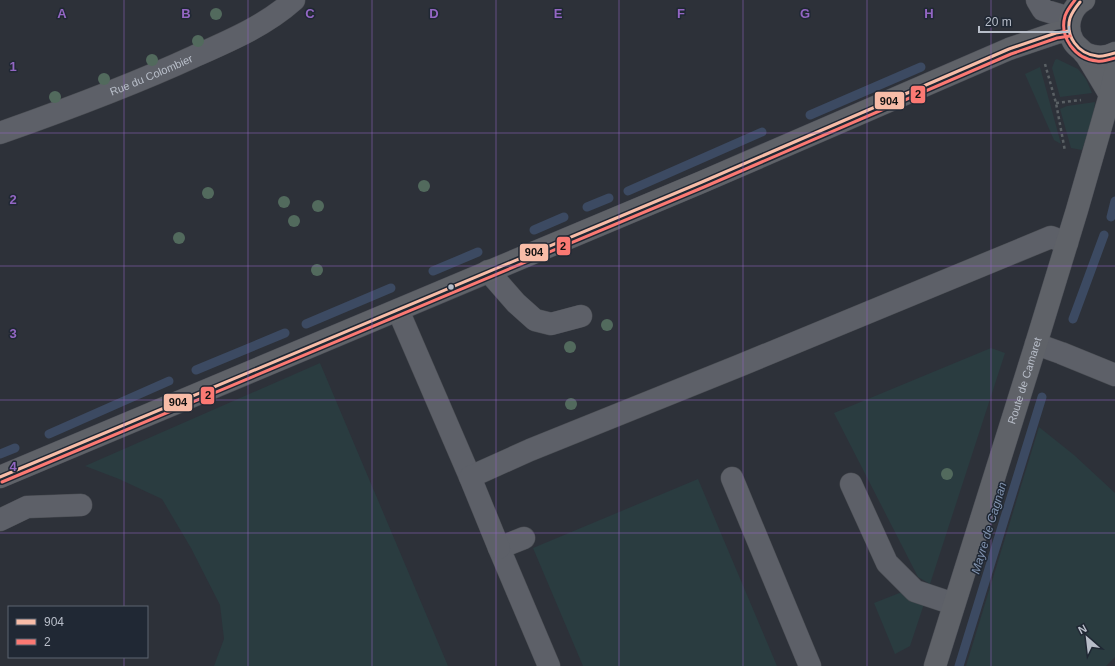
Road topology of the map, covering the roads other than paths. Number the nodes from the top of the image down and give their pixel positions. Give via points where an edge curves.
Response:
1 (294, 0) edge
2 (1037, 0) edge
3 (1084, 0) edge
4 (1070, 24) junction
5 (1084, 53) junction
6 (1115, 53) edge
7 (1115, 73) edge
8 (1110, 95) junction
9 (0, 132) edge
10 (1067, 243) junction
11 (488, 271) junction
12 (398, 310) junction
13 (581, 316) dead end
14 (1036, 344) junction
15 (1115, 375) edge
16 (0, 477) edge
17 (470, 477) junction
18 (732, 478) dead end
19 (851, 484) dead end
20 (81, 504) dead end
21 (0, 520) edge
22 (524, 538) dead end
23 (499, 548) junction
24 (954, 604) junction
25 (549, 666) edge
26 (810, 666) edge
27 (935, 666) edge

1 - 9 street, Rue du Colombier via 281,12 242,35 163,71
2 - 4 street via 1042,10
3 - 4 main road via 1074,9
4 - 5 main road via 1072,39
4 - 11 main road
5 - 6 main road via 1096,57
5 - 8 main road
7 - 8 main road, Route de Camaret
8 - 10 main road, Route de Camaret
10 - 14 main road, Route de Camaret
10 - 17 street via 1051,237 530,450
11 - 12 main road
11 - 13 street via 535,320 551,324
12 - 16 main road
12 - 17 street
14 - 15 street
14 - 24 main road, Route de Camaret
17 - 23 street
18 - 26 street
19 - 24 street via 887,563 915,591
20 - 21 street via 27,507
22 - 23 street
23 - 25 street
24 - 27 main road, Route de Camaret

